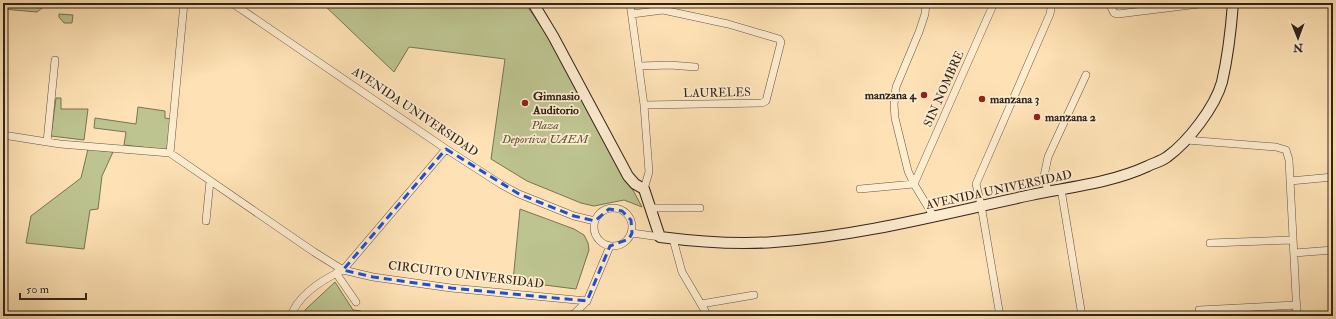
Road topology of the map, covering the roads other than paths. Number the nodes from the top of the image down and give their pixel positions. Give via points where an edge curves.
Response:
1 (184, 3) edge
2 (232, 3) edge
3 (533, 3) edge
4 (630, 3) edge
5 (926, 3) edge
6 (994, 3) edge
7 (1052, 3) edge
8 (1109, 3) edge
9 (1207, 3) edge
10 (1233, 3) edge
11 (632, 14) junction
12 (56, 60) dead end
13 (640, 66) junction
14 (695, 67) dead end
15 (1086, 75) dead end
16 (644, 105) junction
17 (3, 135) edge
18 (1186, 140) junction
19 (47, 142) junction
20 (446, 149) junction
21 (170, 153) junction
22 (1333, 177) edge
23 (210, 181) junction
24 (1290, 181) junction
25 (914, 184) junction
26 (644, 189) junction
27 (860, 189) dead end
28 (1061, 189) junction
29 (1048, 191) junction
30 (981, 205) junction
31 (651, 208) junction
32 (700, 208) dead end
33 (934, 217) junction
34 (206, 221) dead end
35 (595, 221) junction
36 (632, 233) junction
37 (660, 238) junction
38 (673, 239) junction
39 (1293, 240) junction
40 (1210, 244) dead end
41 (610, 246) junction
42 (1333, 250) edge
43 (1294, 253) junction
44 (343, 270) junction
45 (336, 273) junction
46 (754, 295) dead end
47 (356, 302) dead end
48 (587, 302) junction
49 (701, 304) junction
50 (1297, 305) junction
51 (1199, 310) dead end
52 (291, 316) edge
53 (570, 316) edge
54 (708, 316) edge
55 (1000, 316) edge
56 (1082, 316) edge
57 (1297, 316) edge

1 - 21 street
2 - 20 street, AVENIDA UNIVERSIDAD
3 - 26 street via 628,176
4 - 11 street
5 - 25 street via 919,32 896,87 894,104 908,171
6 - 25 street, SIN NOMBRE
7 - 30 street via 1050,14 976,184
8 - 9 street via 1114,13 1118,14
10 - 18 street, AVENIDA UNIVERSIDAD via 1229,48 1221,84 1209,108
11 - 13 street
11 - 16 street, LAURELES via 663,10 728,24 780,39 782,42 766,101 762,103
12 - 19 street
13 - 14 street
13 - 16 street
15 - 29 street via 1048,157 1044,176
16 - 26 street via 649,172
17 - 19 street, CIRCUITO UNIVERSIDAD
18 - 24 street via 1286,150
18 - 28 street, AVENIDA UNIVERSIDAD via 1166,158 1134,172 1101,182
19 - 21 street, CIRCUITO UNIVERSIDAD
20 - 35 street, AVENIDA UNIVERSIDAD via 519,194 574,216
20 - 44 street
21 - 23 street, CIRCUITO UNIVERSIDAD
22 - 24 street
23 - 34 street
23 - 44 street, CIRCUITO UNIVERSIDAD
24 - 39 street
25 - 27 street
25 - 33 street
26 - 31 street
28 - 29 street, AVENIDA UNIVERSIDAD
28 - 56 street
29 - 30 street, AVENIDA UNIVERSIDAD
30 - 33 street, AVENIDA UNIVERSIDAD
30 - 55 street
31 - 32 street
31 - 37 street
33 - 38 street, AVENIDA UNIVERSIDAD via 850,233 774,242 715,244
35 - 36 street via 603,211 616,209 627,214 631,220
35 - 41 street via 594,228 599,240
36 - 37 street
36 - 41 street via 624,243
37 - 38 street, AVENIDA UNIVERSIDAD
38 - 49 street via 682,272
39 - 40 street
39 - 43 street
41 - 48 street
42 - 43 street
43 - 50 street
44 - 45 street
44 - 48 street, CIRCUITO UNIVERSIDAD via 436,286
45 - 47 street
45 - 52 street via 308,292
46 - 49 street
48 - 53 street
49 - 54 street
50 - 51 street
50 - 57 street

